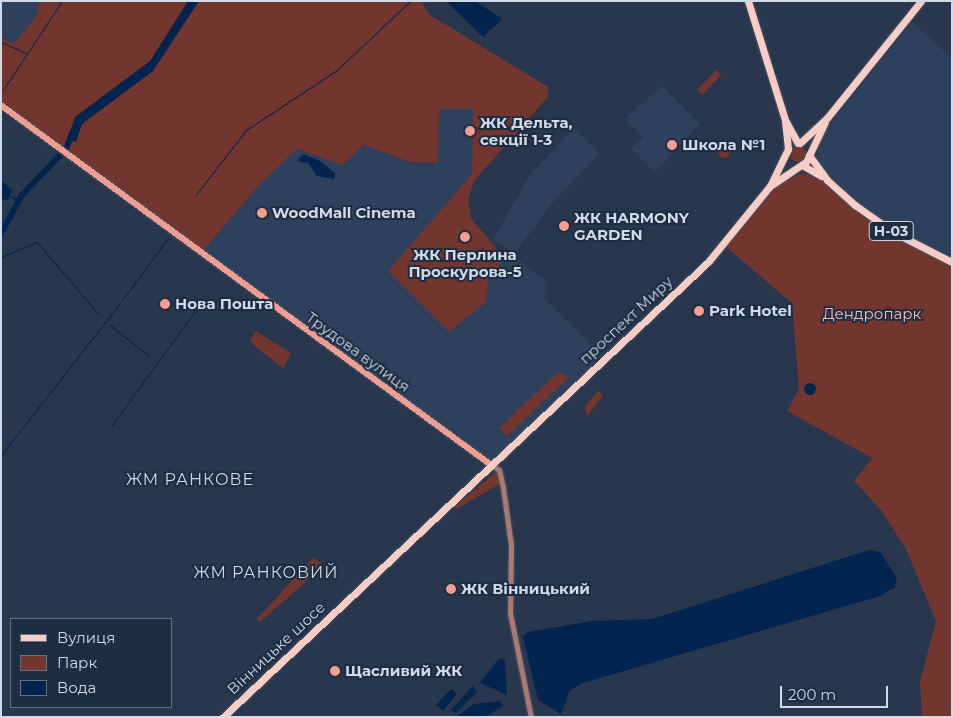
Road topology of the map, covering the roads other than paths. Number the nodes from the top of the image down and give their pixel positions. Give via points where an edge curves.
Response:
1 (748, 1) edge
2 (920, 1) edge
3 (1, 105) edge
4 (827, 118) junction
5 (785, 120) junction
6 (799, 143) junction
7 (787, 150) junction
8 (809, 154) junction
9 (800, 165) junction
10 (827, 180) junction
11 (770, 186) junction
12 (952, 262) edge
13 (490, 464) junction
14 (392, 557) joint
15 (223, 717) edge
16 (531, 717) edge

1 - 5 main road, Н-03
2 - 4 main road
3 - 13 main road, Трудова вулиця
4 - 6 main road
4 - 8 main road
5 - 6 main road, Н-03
5 - 7 main road, Н-03
6 - 7 main road
6 - 8 main road, Н-03
7 - 9 main road, Н-03 via 790,162
7 - 11 main road, проспект Миру
8 - 9 main road, проспект Миру
8 - 10 main road, Н-03
9 - 10 main road, Н-03
9 - 11 main road, проспект Миру
10 - 12 main road, Н-03 via 893,232
11 - 13 main road, проспект Миру via 696,274
13 - 14 main road, проспект Миру
13 - 16 street, Трудова вулиця via 499,470 503,488 511,545 510,613
14 - 15 main road, Вінницьке шосе

